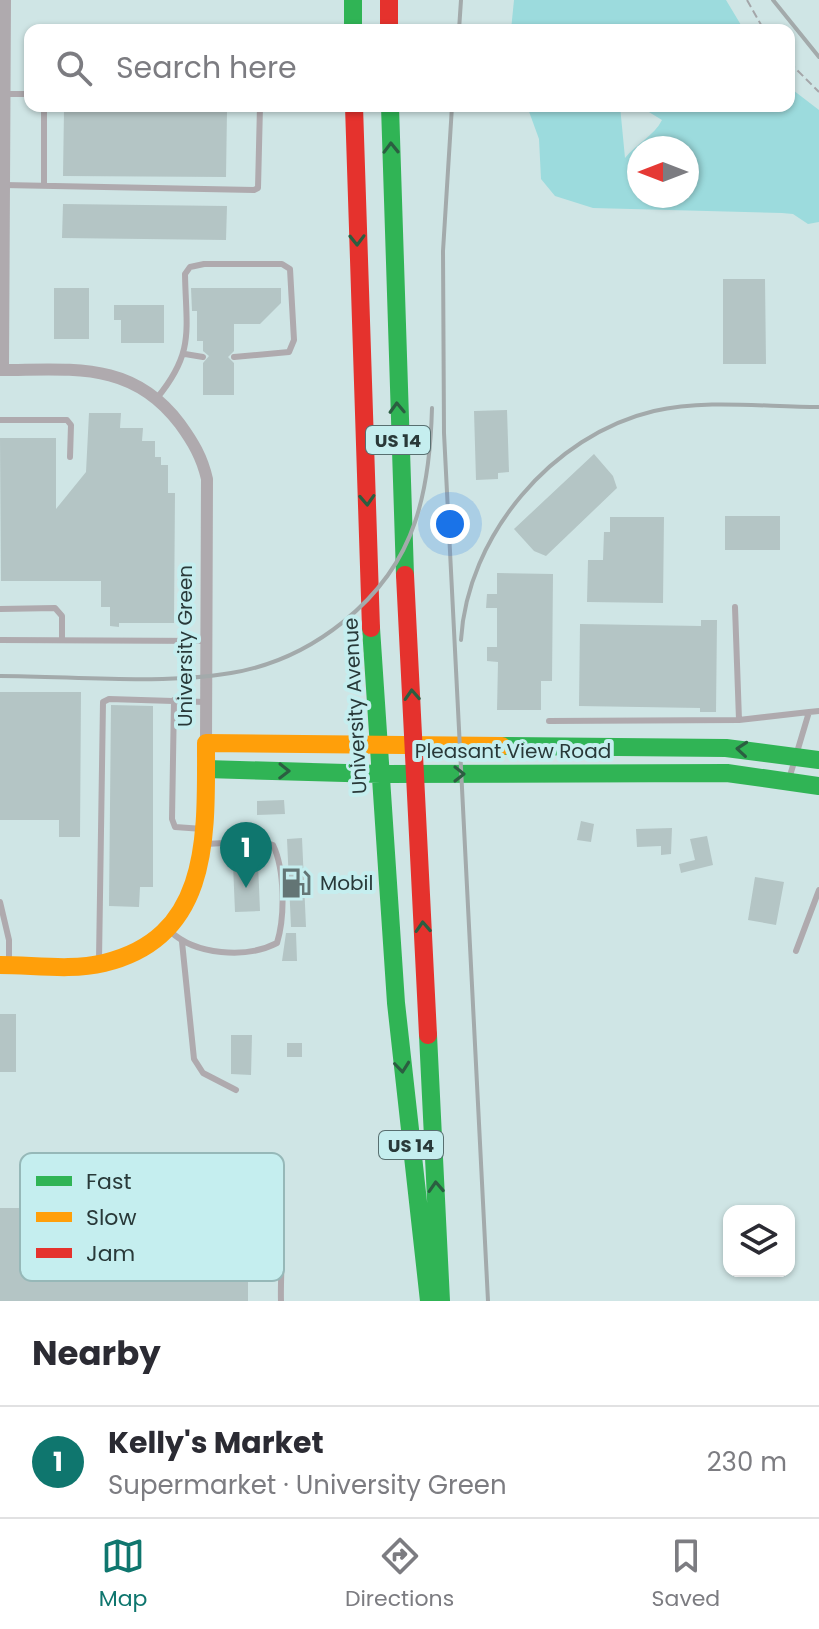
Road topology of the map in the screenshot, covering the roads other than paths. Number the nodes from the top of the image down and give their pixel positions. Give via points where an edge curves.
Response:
1 (5, 0) edge
2 (353, 0) edge
3 (389, 0) edge
4 (353, 24) edge
5 (389, 24) edge
6 (3, 94) junction
7 (24, 94) edge
8 (44, 112) edge
9 (260, 112) edge
10 (354, 112) edge
11 (390, 112) edge
12 (3, 185) junction
13 (44, 186) junction
14 (185, 354) junction
15 (203, 357) dead end
16 (234, 357) dead end
17 (1, 370) edge
18 (160, 400) junction
19 (0, 420) edge
20 (70, 457) dead end
21 (735, 607) dead end
22 (0, 609) edge
23 (0, 640) edge
24 (62, 640) junction
25 (207, 641) junction
26 (174, 700) junction
27 (206, 703) junction
28 (819, 711) edge
29 (809, 712) junction
30 (739, 720) junction
31 (549, 721) dead end
32 (206, 743) junction
33 (380, 744) junction
34 (414, 745) junction
35 (796, 755) junction
36 (819, 760) edge
37 (206, 769) junction
38 (416, 773) junction
39 (381, 774) junction
40 (789, 779) junction
41 (819, 786) edge
42 (206, 836) junction
43 (819, 890) edge
44 (0, 902) edge
45 (167, 928) junction
46 (182, 942) junction
47 (796, 951) dead end
48 (99, 963) junction
49 (5, 965) edge
50 (236, 1090) dead end
51 (280, 1281) edge
52 (281, 1301) edge
53 (429, 1301) edge
54 (441, 1301) edge

1 - 6 street
2 - 4 main road
3 - 5 main road
6 - 7 lane
6 - 12 street
8 - 13 lane
9 - 13 lane via 254,190
10 -> 33 main road, University Avenue / US 14 via 360,354
34 -> 11 main road, US 14 via 394,350
12 - 13 lane
12 - 17 street
14 - 15 lane
14 - 16 lane via 185,274 190,267 282,264 290,269 294,340 289,352
14 - 18 lane
17 - 18 street via 97,371 124,378
18 - 25 street, University Green via 198,451 207,479
19 - 20 lane via 67,420
21 - 30 lane
22 - 24 lane via 55,608 62,616
23 - 24 lane
24 - 25 lane
25 - 27 street, University Green
26 - 27 lane
26 - 42 lane via 172,819 175,827
26 - 48 lane via 103,702
27 - 32 street, University Green
28 - 29 lane
29 - 30 lane
29 - 35 lane
30 - 31 lane
32 - 33 main road, Pleasant View Road
32 - 37 main road, University Green
33 - 34 main road, Pleasant View Road
33 - 39 main road, University Avenue / US 14
35 -> 34 main road, Pleasant View Road via 726,748
34 - 38 main road, US 14
35 - 36 main road, Pleasant View Road
35 - 40 lane
37 -> 39 main road, Pleasant View Road
37 - 42 main road, University Green
38 - 39 main road, Pleasant View Road
38 -> 40 main road, Pleasant View Road via 727,773
54 -> 38 main road, US 14
39 -> 53 main road, University Avenue / US 14 via 394,989
40 - 41 main road, Pleasant View Road
42 - 45 main road, University Green via 201,872
42 - 46 lane via 273,845 279,870 279,939 266,949 214,952
43 - 47 lane
44 - 49 lane via 9,940
45 - 46 lane
45 - 48 main road via 138,951
46 - 50 lane via 194,1059 203,1073
48 - 49 main road
51 - 52 lane

